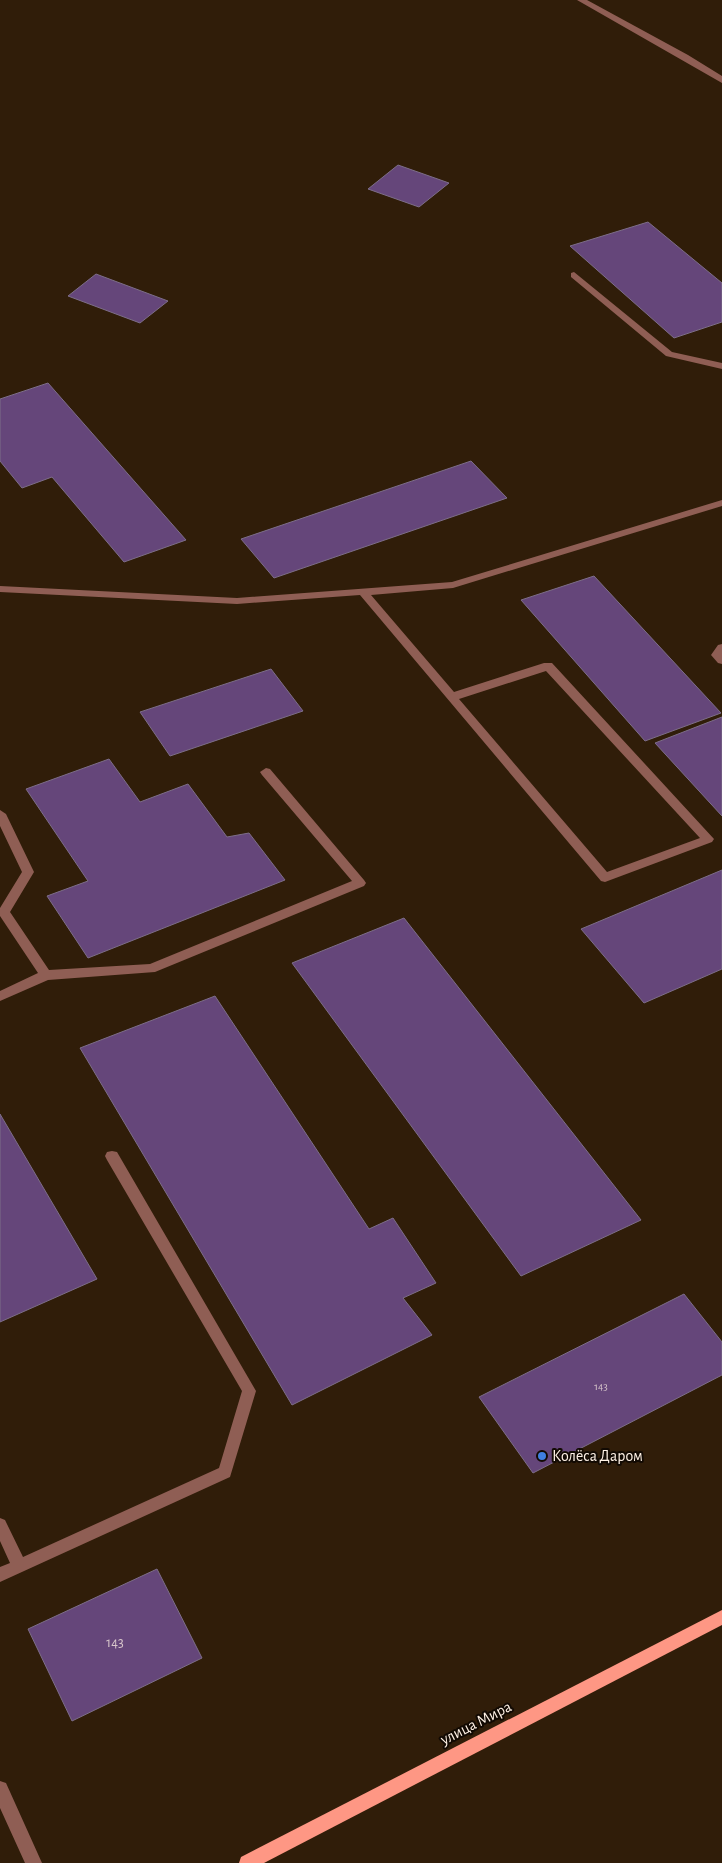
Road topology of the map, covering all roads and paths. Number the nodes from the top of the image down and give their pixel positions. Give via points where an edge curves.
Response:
1 (581, 0) edge
2 (722, 80) edge
3 (574, 275) dead end
4 (722, 366) edge
5 (722, 503) edge
6 (0, 589) edge
7 (363, 592) junction
8 (722, 648) edge
9 (722, 660) edge
10 (452, 697) dead end
11 (266, 772) dead end
12 (0, 814) edge
13 (46, 975) junction
14 (0, 996) edge
15 (112, 1156) dead end
16 (0, 1525) edge
17 (20, 1566) junction
18 (0, 1575) edge
19 (722, 1617) edge
20 (0, 1789) edge
21 (34, 1863) edge
22 (247, 1863) edge

1 - 2 street
3 - 4 street via 670,354
5 - 7 street via 453,585
6 - 7 street via 238,601
7 - 10 street via 605,878 708,840 548,666
8 - 9 street via 717,655
11 - 13 street via 360,882 151,969
12 - 13 street via 28,872 4,912
13 - 14 street
15 - 17 street via 249,1391 225,1472
16 - 17 street
17 - 18 street
19 - 22 main road, улица Мира
20 - 21 street

